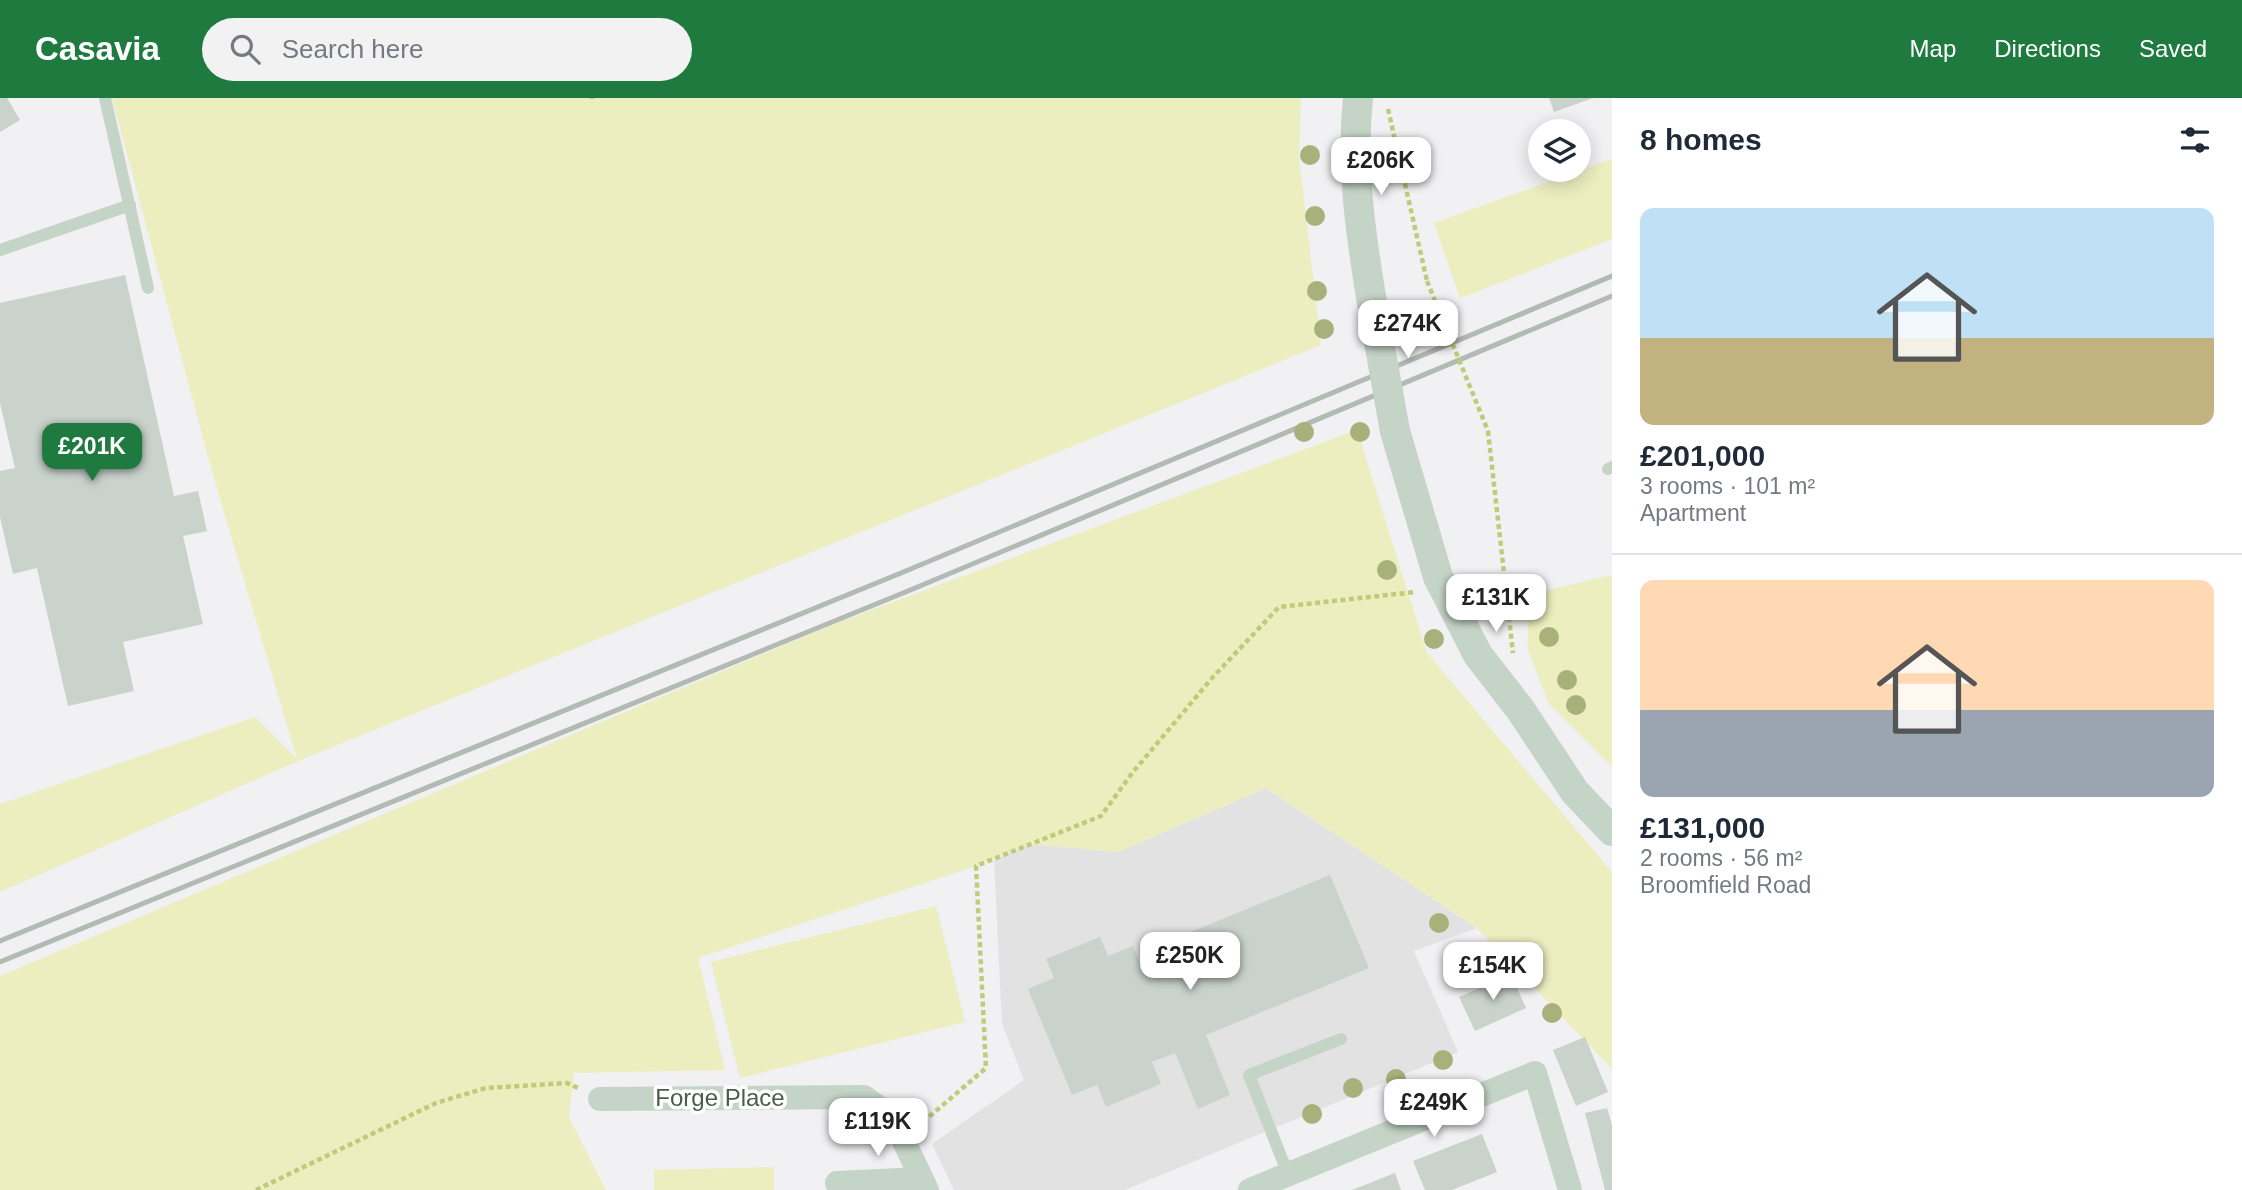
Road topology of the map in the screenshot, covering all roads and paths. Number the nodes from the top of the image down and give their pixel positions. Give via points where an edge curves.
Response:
1 (105, 98) edge
2 (1357, 98) edge
3 (1385, 98) edge
4 (130, 205) junction
5 (0, 250) edge
6 (148, 288) dead end
7 (1444, 589) junction
8 (1520, 709) junction
9 (1612, 831) edge
10 (1341, 1039) dead end
11 (600, 1098) joint
12 (903, 1139) junction
13 (1288, 1174) junction
14 (837, 1183) dead end
15 (924, 1184) edge
16 (256, 1190) edge
17 (1250, 1190) edge
18 (1570, 1190) edge

1 - 4 lane
2 - 7 street, bridge via 1353,143 1356,209 1371,297 1395,431
3 - 8 path, bridge via 1427,281 1488,431
4 - 5 lane
4 - 6 lane
7 - 8 street via 1478,655
7 - 12 path via 1279,607 1213,677 1101,816 976,866 986,1068
8 - 9 street via 1575,792
10 - 13 lane via 1249,1075
11 - 12 street, Forge Place via 864,1097 892,1118
11 - 16 path via 567,1083 486,1088 436,1103
12 - 15 street, Forge Place
13 - 17 street
13 - 18 street via 1535,1073
14 - 15 street, Forge Place

